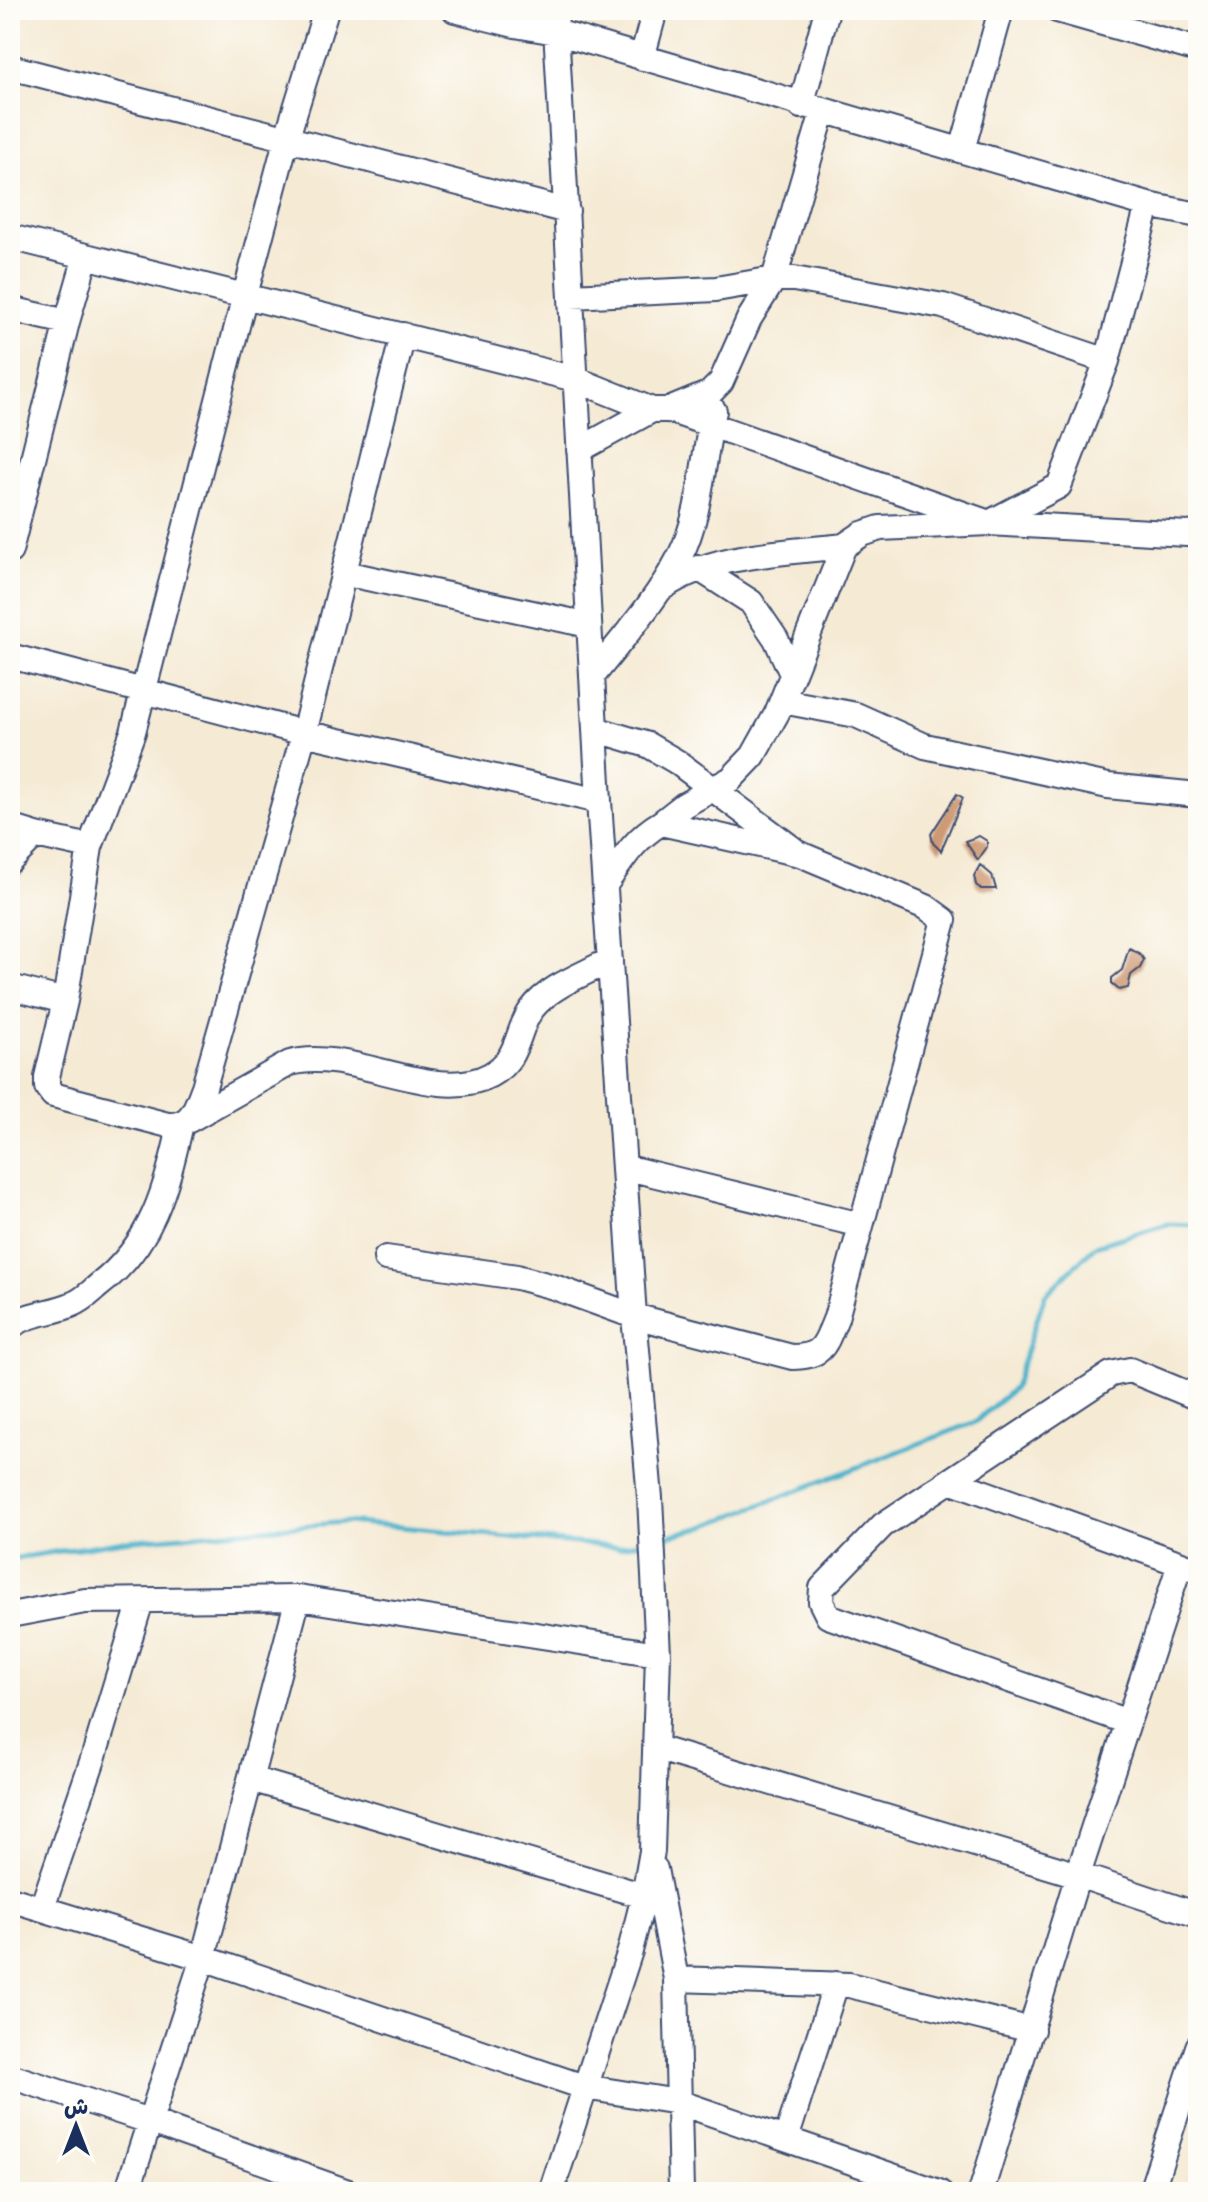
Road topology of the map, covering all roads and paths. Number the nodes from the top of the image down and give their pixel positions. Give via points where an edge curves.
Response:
1 (326, 10) edge
2 (455, 10) edge
3 (655, 10) edge
4 (827, 10) edge
5 (1001, 10) edge
6 (1057, 10) edge
7 (555, 21) edge
8 (1198, 50) edge
9 (642, 58) junction
10 (10, 67) edge
11 (812, 109) junction
12 (287, 137) junction
13 (962, 150) junction
14 (1148, 205) junction
15 (567, 211) junction
16 (1198, 215) edge
17 (10, 237) edge
18 (86, 256) junction
19 (774, 279) junction
20 (245, 295) junction
21 (571, 296) junction
22 (10, 309) edge
23 (67, 322) junction
24 (403, 335) junction
25 (1107, 361) junction
26 (575, 379) junction
27 (721, 382) junction
28 (660, 410) junction
29 (710, 425) junction
30 (579, 450) junction
31 (18, 484) edge
32 (989, 523) junction
33 (1194, 540) edge
34 (844, 546) junction
35 (10, 551) edge
36 (698, 568) junction
37 (344, 573) junction
38 (657, 591) junction
39 (589, 625) junction
40 (10, 656) edge
41 (792, 674) junction
42 (592, 677) junction
43 (142, 692) junction
44 (782, 701) junction
45 (595, 729) junction
46 (304, 733) junction
47 (712, 788) junction
48 (1198, 795) edge
49 (599, 801) junction
50 (661, 823) junction
51 (10, 827) edge
52 (36, 835) junction
53 (90, 847) junction
54 (800, 854) junction
55 (10, 861) edge
56 (605, 885) junction
57 (610, 960) junction
58 (10, 987) edge
59 (65, 1001) junction
60 (185, 1122) junction
61 (624, 1167) junction
62 (861, 1225) junction
63 (386, 1258) dead end
64 (634, 1316) junction
65 (10, 1327) edge
66 (1198, 1398) edge
67 (952, 1481) junction
68 (1189, 1567) edge
69 (298, 1598) junction
70 (141, 1601) junction
71 (10, 1615) edge
72 (658, 1654) junction
73 (1128, 1722) junction
74 (656, 1748) junction
75 (251, 1779) junction
76 (652, 1851) junction
77 (1078, 1875) junction
78 (644, 1896) junction
79 (10, 1899) edge
80 (42, 1908) junction
81 (1198, 1915) edge
82 (203, 1958) junction
83 (676, 1979) junction
84 (836, 1984) junction
85 (1032, 2030) junction
86 (1198, 2047) edge
87 (10, 2076) edge
88 (584, 2087) junction
89 (1190, 2097) edge
90 (678, 2102) junction
91 (149, 2121) junction
92 (786, 2139) junction
93 (127, 2192) edge
94 (348, 2192) edge
95 (551, 2192) edge
96 (681, 2192) edge
97 (939, 2192) edge
98 (981, 2192) edge
99 (1151, 2192) edge

1 - 12 street
2 - 7 street via 515,25
3 - 9 street
4 - 11 street
5 - 13 street
6 - 8 street
7 - 9 street
7 - 15 street
9 - 11 street
10 - 12 street
11 - 13 street
11 - 19 street
12 - 15 street
12 - 20 street
13 - 14 street
14 - 16 street
14 - 25 street
15 - 21 street
17 - 18 street
18 - 20 street
18 - 23 street
19 - 21 street via 716,289
19 - 25 street via 943,306
19 - 27 street
20 - 24 street
20 - 43 street
21 - 26 street
22 - 23 street
23 - 31 street
24 - 26 street
24 - 37 street
25 - 32 street via 1059,486
26 - 28 street
26 - 30 street
27 - 28 street via 710,393
27 - 29 street
28 - 29 street
28 - 30 street
29 - 32 street
29 - 38 street via 694,516 680,556
30 - 39 street
31 - 35 street
32 - 33 street
32 - 34 street via 880,528
34 - 36 street
34 - 41 street
36 - 38 street
36 - 41 street via 751,602
37 - 39 street
37 - 46 street
38 - 42 street
39 - 42 street
40 - 43 street
41 - 44 street
42 - 45 street
43 - 46 street
43 - 53 street via 133,732
44 - 47 street via 753,756 731,779
44 - 48 street via 856,715 925,746 1108,786
45 - 47 street via 648,745
45 - 49 street
46 - 49 street
46 - 60 street via 204,1087
47 - 50 street
47 - 54 street
49 - 56 street
50 - 54 street
50 - 56 street via 631,847
51 - 52 street
52 - 53 street
52 - 55 street
53 - 59 street
54 - 62 street via 926,907 944,920
56 - 57 street
57 - 60 street via 543,997 530,1011 508,1061 489,1075 441,1084 303,1060
57 - 61 street
58 - 59 street
59 - 60 street via 47,1077 53,1095 168,1125
60 - 65 street via 167,1182 134,1254 75,1304 23,1318
61 - 62 street
61 - 64 street
62 - 64 street via 836,1318 823,1348 810,1357 792,1357
63 - 64 street via 517,1277
64 - 72 street
66 - 67 street via 1120,1370
67 - 68 street
67 - 73 street via 883,1525 822,1588 828,1616
68 - 73 street
69 - 70 street
69 - 72 street
69 - 75 street
70 - 71 street via 85,1601
70 - 80 street
72 - 74 street
73 - 77 street
74 - 76 street
74 - 77 street
75 - 78 street
75 - 82 street
76 - 78 street
76 - 83 street
77 - 81 street
77 - 85 street
78 - 88 street
79 - 80 street
80 - 82 street
82 - 88 street
82 - 91 street
83 - 84 street
83 - 90 street
84 - 85 street
84 - 92 street
85 - 98 street
86 - 89 street
87 - 91 street
88 - 90 street
88 - 95 street
89 - 99 street
90 - 92 street
90 - 96 street
91 - 93 street
91 - 94 street
92 - 97 street

